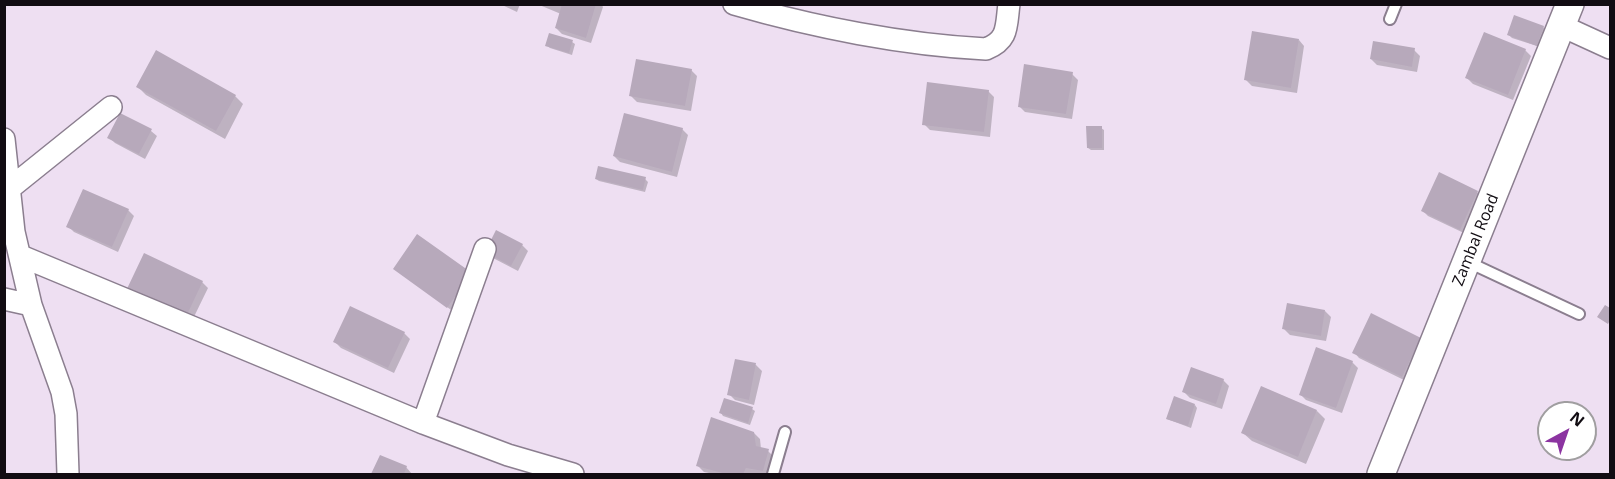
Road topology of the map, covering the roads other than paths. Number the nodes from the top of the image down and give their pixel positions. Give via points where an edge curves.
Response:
1 (734, 4) edge
2 (1009, 4) edge
3 (1396, 4) edge
4 (1566, 15) edge
5 (1390, 19) dead end
6 (1611, 48) edge
7 (111, 107) dead end
8 (4, 140) edge
9 (9, 189) junction
10 (485, 249) dead end
11 (21, 256) junction
12 (1467, 262) junction
13 (4, 299) edge
14 (31, 305) junction
15 (1579, 314) dead end
16 (423, 423) junction
17 (785, 432) dead end
18 (68, 474) edge
19 (573, 474) edge
20 (773, 474) edge
21 (1381, 474) edge

1 - 2 street via 870,36 986,49 1004,37
3 - 5 lane
4 - 6 street
4 - 12 street, Zambal Road
7 - 9 street
8 - 9 street
9 - 11 street
10 - 16 street
11 - 14 street
11 - 16 street
12 - 15 lane
12 - 21 street, Zambal Road
13 - 14 street
14 - 18 street via 62,392
16 - 19 street
17 - 20 lane

